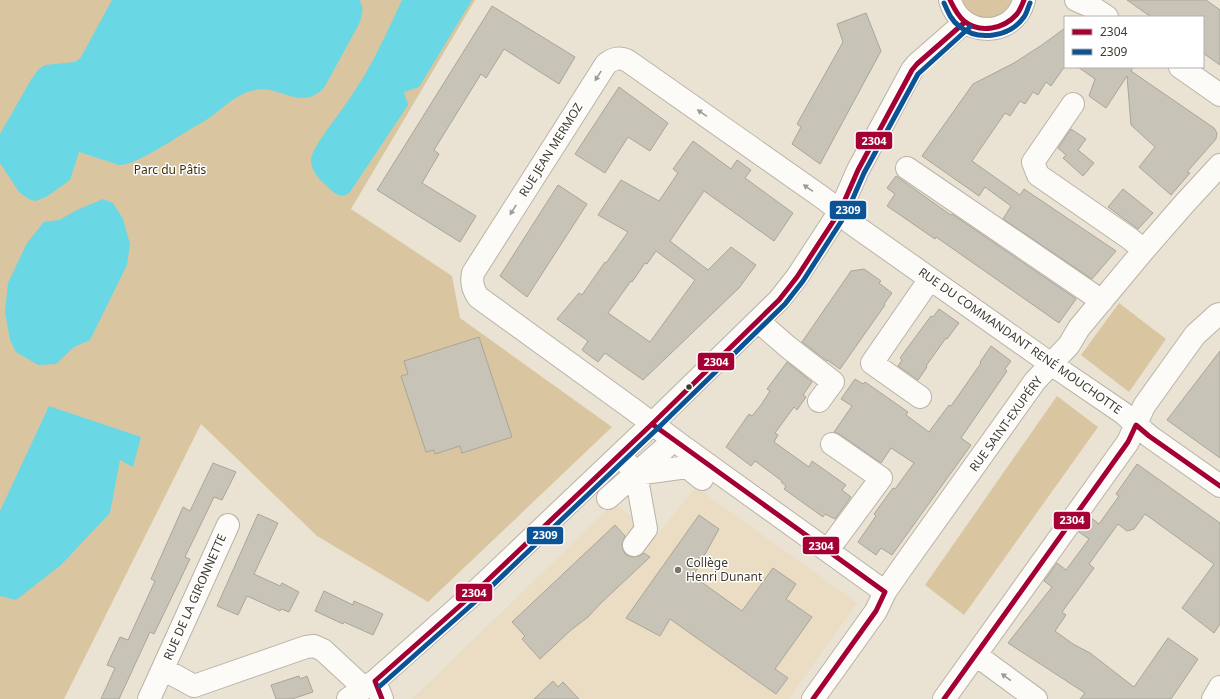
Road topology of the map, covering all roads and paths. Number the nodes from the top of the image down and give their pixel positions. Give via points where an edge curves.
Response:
1 (950, 0) edge
2 (1024, 0) edge
3 (1076, 0) edge
4 (1106, 16) edge
5 (965, 22) junction
6 (1181, 68) edge
7 (1220, 95) edge
8 (1073, 104) dead end
9 (1220, 165) edge
10 (907, 168) dead end
11 (840, 211) junction
12 (1144, 250) junction
13 (930, 279) junction
14 (1102, 301) junction
15 (1220, 314) edge
16 (758, 322) junction
17 (1051, 364) junction
18 (920, 397) dead end
19 (819, 401) dead end
20 (652, 424) junction
21 (1136, 425) junction
22 (832, 444) dead end
23 (666, 448) dead end
24 (631, 469) junction
25 (693, 470) dead end
26 (1220, 486) edge
27 (608, 498) dead end
28 (228, 525) dead end
29 (634, 545) dead end
30 (828, 550) junction
31 (888, 601) junction
32 (976, 655) junction
33 (163, 669) junction
34 (1220, 687) edge
35 (367, 692) edge
36 (149, 699) edge
37 (813, 699) edge
38 (944, 699) edge
39 (1036, 699) edge
40 (1213, 699) edge

1 - 5 street via 954,11
2 - 5 street via 1015,17 1002,26 987,29
3 - 4 street
5 - 11 street via 912,70 858,170
6 - 7 street
8 - 12 street via 1033,162 1038,175
9 - 12 street, RUE SAINT-EXUPÉRY
10 - 14 street
11 - 13 street, RUE DU COMMANDANT RENÉ MOUCHOTTE via 851,223
11 - 16 street via 797,277
11 -> 20 street, RUE JEAN MERMOZ via 628,61 613,58 606,64 473,273 472,282 478,297
12 - 14 street, RUE SAINT-EXUPÉRY via 1129,280
13 - 17 street, RUE DU COMMANDANT RENÉ MOUCHOTTE
13 - 18 street via 872,363
14 - 17 street, RUE SAINT-EXUPÉRY via 1079,328 1069,345
15 - 21 street via 1195,335 1144,406
16 - 19 street via 833,382
16 - 20 street
17 - 21 street, RUE DU COMMANDANT RENÉ MOUCHOTTE via 1123,413
17 - 31 street, RUE SAINT-EXUPÉRY via 1035,381
20 - 30 street
20 - 35 street
21 - 26 street, RUE DU COMMANDANT RENÉ MOUCHOTTE
21 - 32 street via 1128,442
22 - 30 street via 881,478
23 - 24 street
24 - 25 street
24 - 27 street
24 - 29 street via 646,529
28 - 33 street, RUE DE LA GIRONNETTE
30 - 31 street
31 - 37 street, RUE SAINT-EXUPÉRY via 876,611
32 - 38 street
39 -> 32 street
33 - 35 street, RUE DE LA GIRONNETTE via 194,686 240,666 314,646 323,650
33 - 36 street, RUE DE LA GIRONNETTE
34 - 40 street

